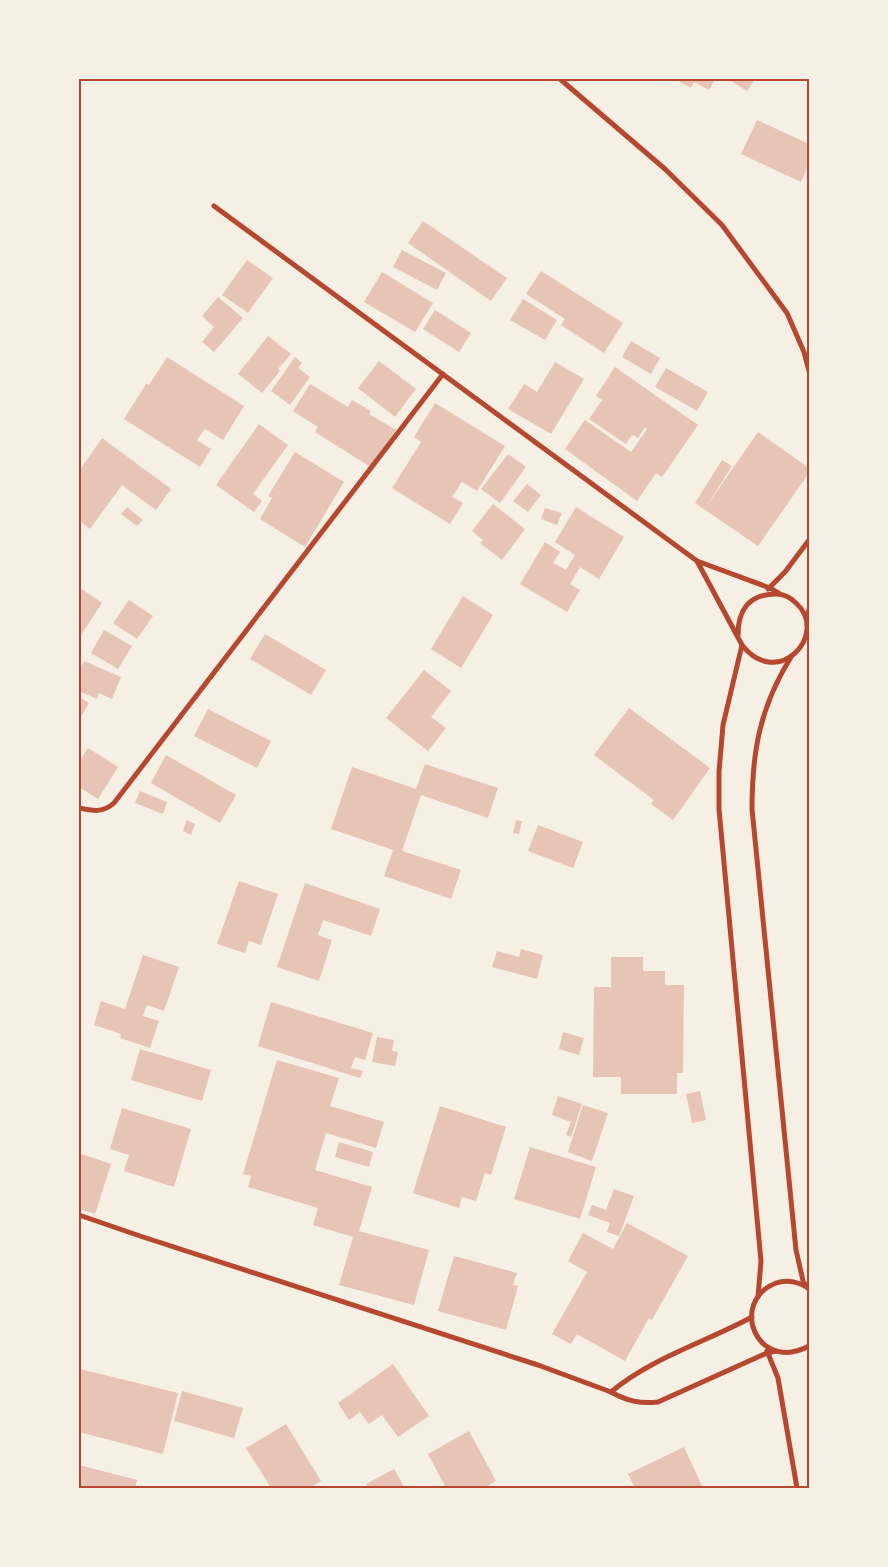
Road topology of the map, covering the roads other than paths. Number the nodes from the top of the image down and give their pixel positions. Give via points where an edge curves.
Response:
1 (560, 79) edge
2 (214, 206) dead end
3 (809, 371) edge
4 (443, 374) junction
5 (809, 540) edge
6 (697, 561) junction
7 (770, 588) junction
8 (764, 594) junction
9 (780, 594) junction
10 (809, 610) edge
11 (806, 617) junction
12 (738, 635) junction
13 (742, 646) junction
14 (791, 658) junction
15 (79, 808) edge
16 (79, 1215) edge
17 (807, 1284) edge
18 (809, 1289) edge
19 (758, 1296) junction
20 (752, 1317) junction
21 (766, 1346) junction
22 (809, 1346) edge
23 (776, 1351) junction
24 (767, 1353) junction
25 (611, 1392) junction
26 (797, 1488) edge

1 - 3 street via 665,169 722,225 787,312
2 - 4 street
4 - 6 street
4 - 15 street via 114,803 95,811
5 - 7 street
6 - 7 street
6 - 12 street
7 - 8 street
7 - 9 street
8 - 9 street
8 - 12 street via 746,605 738,624
9 - 11 street via 800,606
10 - 11 street
11 - 14 street via 805,640
12 - 13 street
13 - 14 street via 749,654 770,663
13 - 19 street via 723,725 719,809 761,1260
14 - 17 street via 766,704 752,774 752,809 796,1250
16 - 25 street via 538,1365
17 - 18 street
17 - 19 street via 778,1282
19 - 20 street
20 - 21 street via 753,1328
20 - 25 street via 646,1368
21 - 23 street
21 - 24 street
22 - 23 street via 788,1353
23 - 24 street
24 - 25 street via 658,1402 634,1402
24 - 26 street via 778,1378

